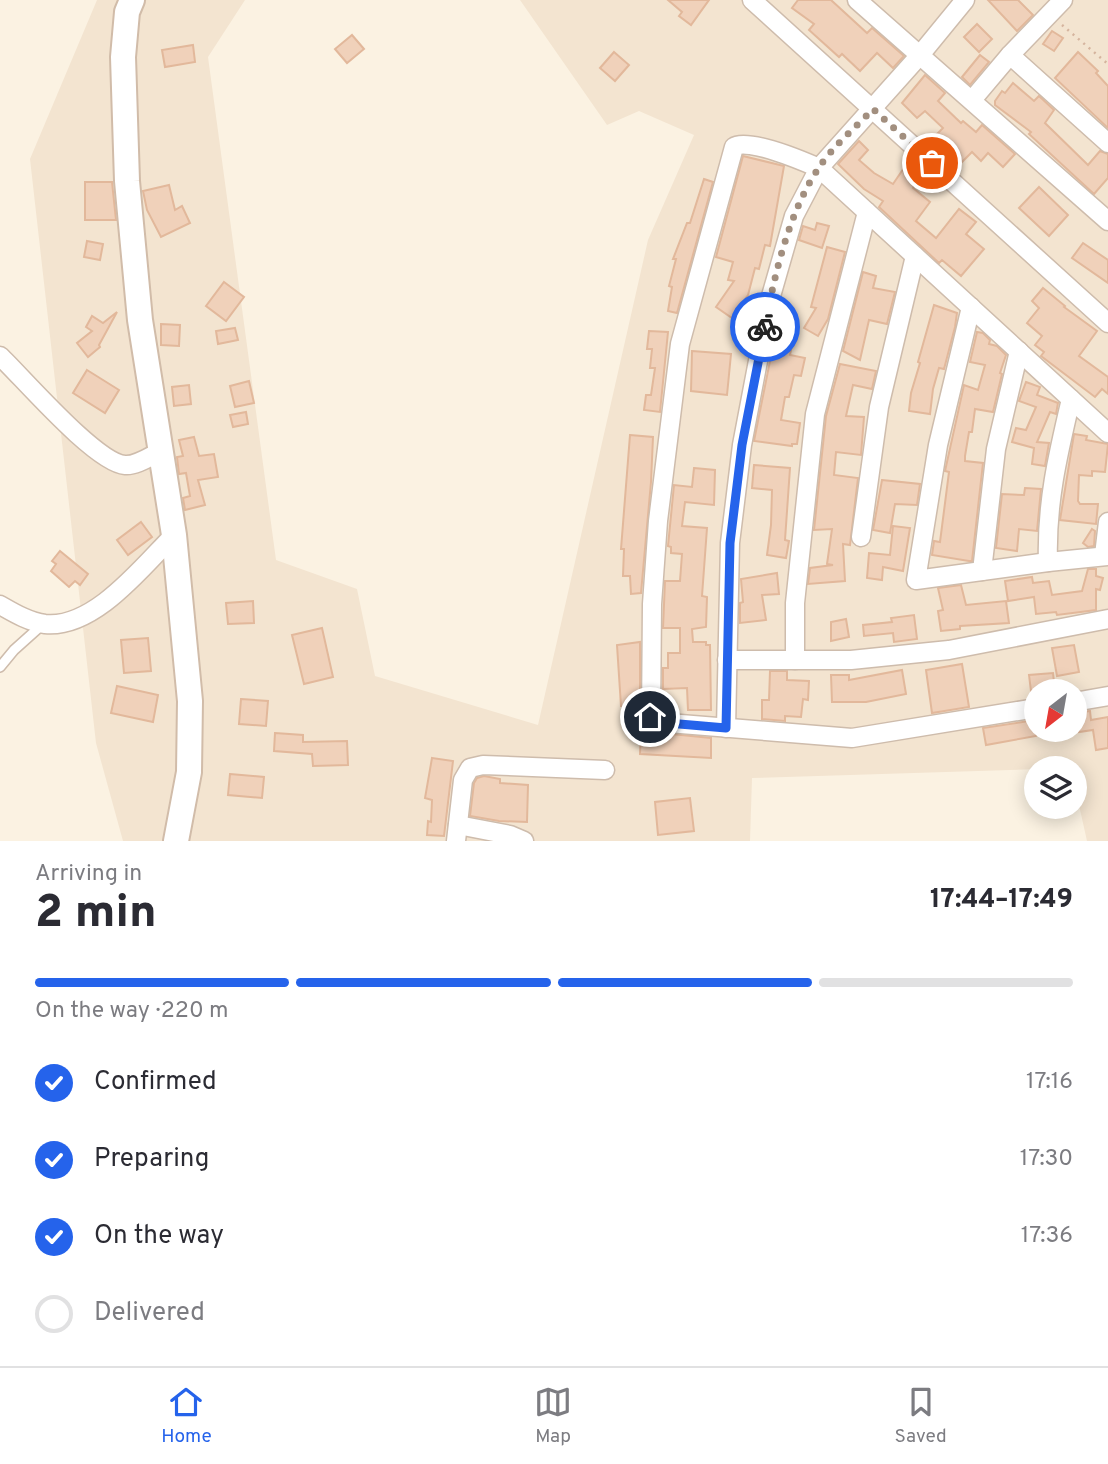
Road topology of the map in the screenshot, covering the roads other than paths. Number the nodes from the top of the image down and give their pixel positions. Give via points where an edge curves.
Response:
1 (132, 0) edge
2 (752, 0) edge
3 (965, 0) edge
4 (1063, 0) edge
5 (864, 3) edge
6 (920, 55) junction
7 (1010, 55) junction
8 (972, 100) junction
9 (873, 109) junction
10 (1108, 143) edge
11 (819, 168) junction
12 (867, 212) junction
13 (1108, 221) edge
14 (915, 257) junction
15 (971, 307) junction
16 (1108, 323) edge
17 (1018, 351) junction
18 (0, 356) edge
19 (1071, 399) junction
20 (1108, 433) edge
21 (159, 452) junction
22 (1108, 522) edge
23 (174, 535) junction
24 (861, 537) dead end
25 (1106, 556) edge
26 (1048, 562) junction
27 (982, 571) junction
28 (0, 605) edge
29 (1108, 619) edge
30 (43, 624) junction
31 (727, 660) junction
32 (795, 660) junction
33 (0, 667) edge
34 (1108, 696) edge
35 (1087, 700) edge
36 (1024, 710) edge
37 (726, 728) junction
38 (605, 770) dead end
39 (457, 833) edge
40 (176, 841) edge
41 (524, 841) edge

1 - 21 street via 123,57 127,181
2 - 9 street
3 - 6 street
4 - 7 street
5 - 6 street
6 - 8 street
6 - 9 street
7 - 8 street
7 - 10 street
8 - 13 street
9 - 11 street
9 - 16 street
11 - 12 street
11 - 31 street via 794,216 769,303 742,445 730,543
11 - 37 street via 743,144 734,147 680,344 658,521 650,717 656,722
12 - 14 street
12 - 32 street via 815,414 794,603
14 - 15 street
14 - 24 street via 879,407
15 - 17 street
15 - 27 street via 938,446 915,578 921,581
17 - 19 street
17 - 27 street via 996,449
18 - 21 street via 110,460 130,466
19 - 20 street
19 - 26 street via 1050,498
21 - 23 street
22 - 25 street
23 - 30 street via 100,606 63,623
23 - 40 street via 191,733
25 - 26 street
26 - 27 street
28 - 30 street
29 - 32 street via 949,650 851,660
30 - 33 lane
31 - 32 street
31 - 37 street
34 - 35 street
36 - 37 street via 852,738
38 - 39 street via 476,765 463,780
39 - 41 street via 510,835

